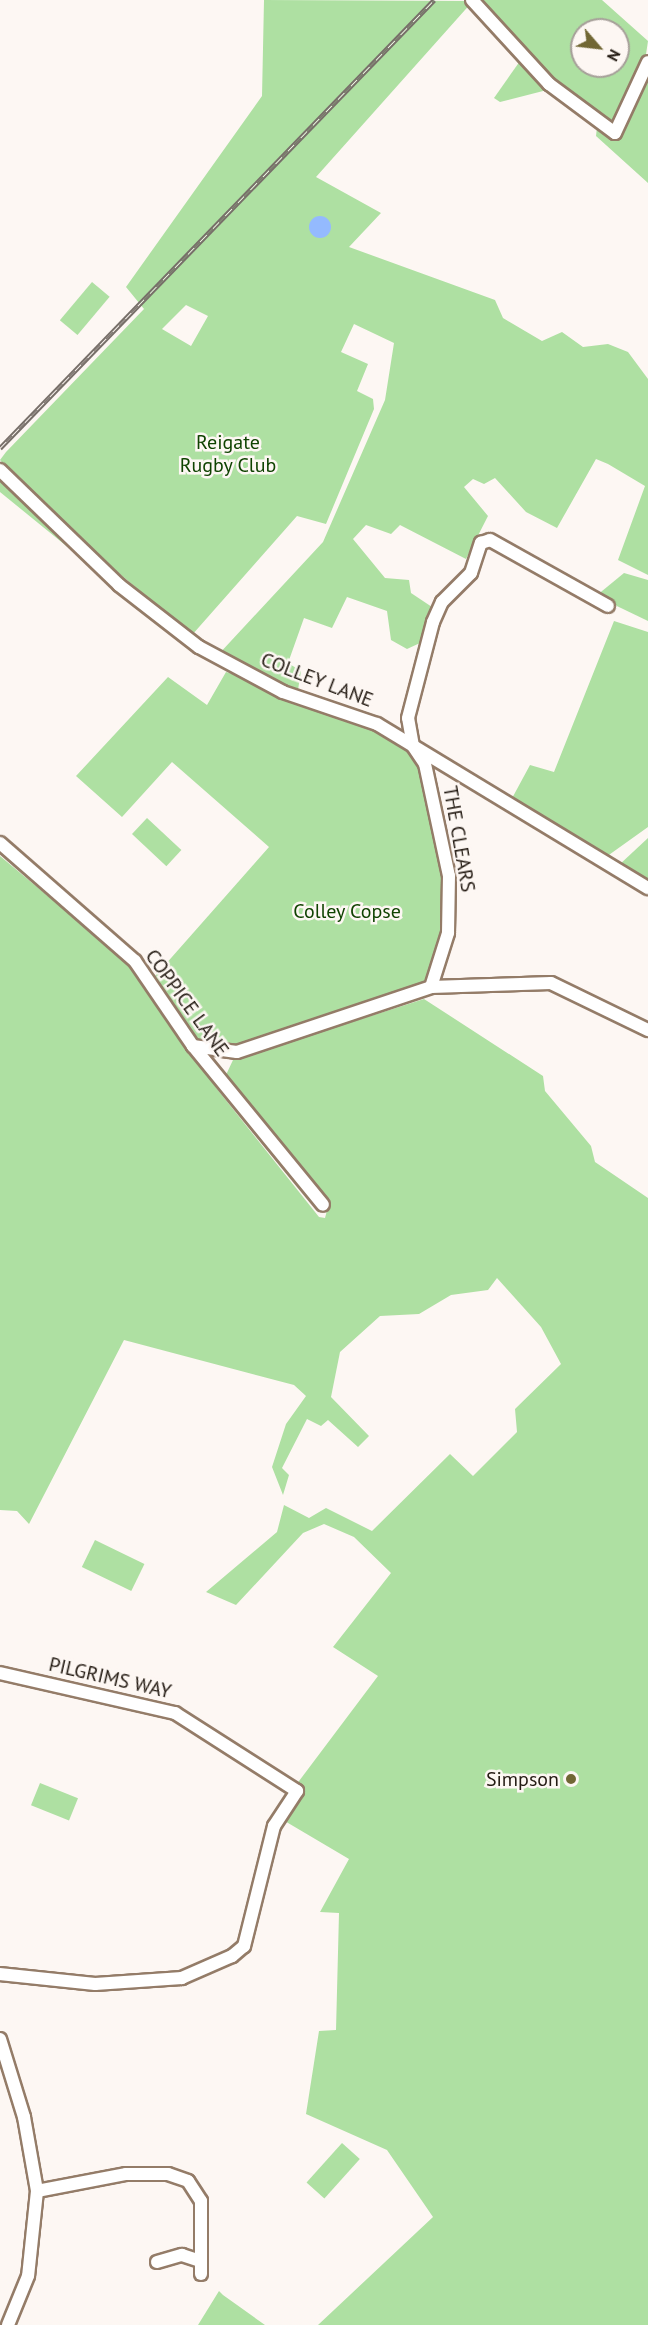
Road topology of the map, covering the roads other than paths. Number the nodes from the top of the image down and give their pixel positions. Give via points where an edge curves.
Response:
1 (472, 0) edge
2 (648, 62) edge
3 (0, 470) edge
4 (608, 606) dead end
5 (413, 746) junction
6 (0, 843) edge
7 (648, 888) edge
8 (431, 987) junction
9 (648, 1030) edge
10 (193, 1046) junction
11 (323, 1205) dead end
12 (0, 1673) edge
13 (0, 1974) edge
14 (0, 2039) edge
15 (37, 2191) junction
16 (201, 2261) junction
17 (157, 2262) dead end
18 (201, 2274) dead end
19 (8, 2325) edge

1 - 2 street via 549,84 615,133
3 - 5 street, COLLEY LANE via 119,585 199,647 283,692 347,711
4 - 5 street, THE CLEARS via 490,540 481,543 471,573 442,602 427,640 411,698
5 - 7 street, COLLEY LANE
5 - 8 street, THE CLEARS via 425,764 449,876 447,933
6 - 10 street, COPPICE LANE via 135,961
8 - 9 street via 551,983
8 - 10 street via 237,1052
10 - 11 street, COPPICE LANE
12 - 13 street, PILGRIMS WAY via 175,1713 297,1791 274,1826 244,1946 232,1956 194,1976 160,1979 95,1984
14 - 15 street via 24,2117
15 - 16 street via 126,2174 168,2174 188,2181 201,2201
15 - 19 street via 28,2276
16 - 17 street via 182,2255
16 - 18 street

